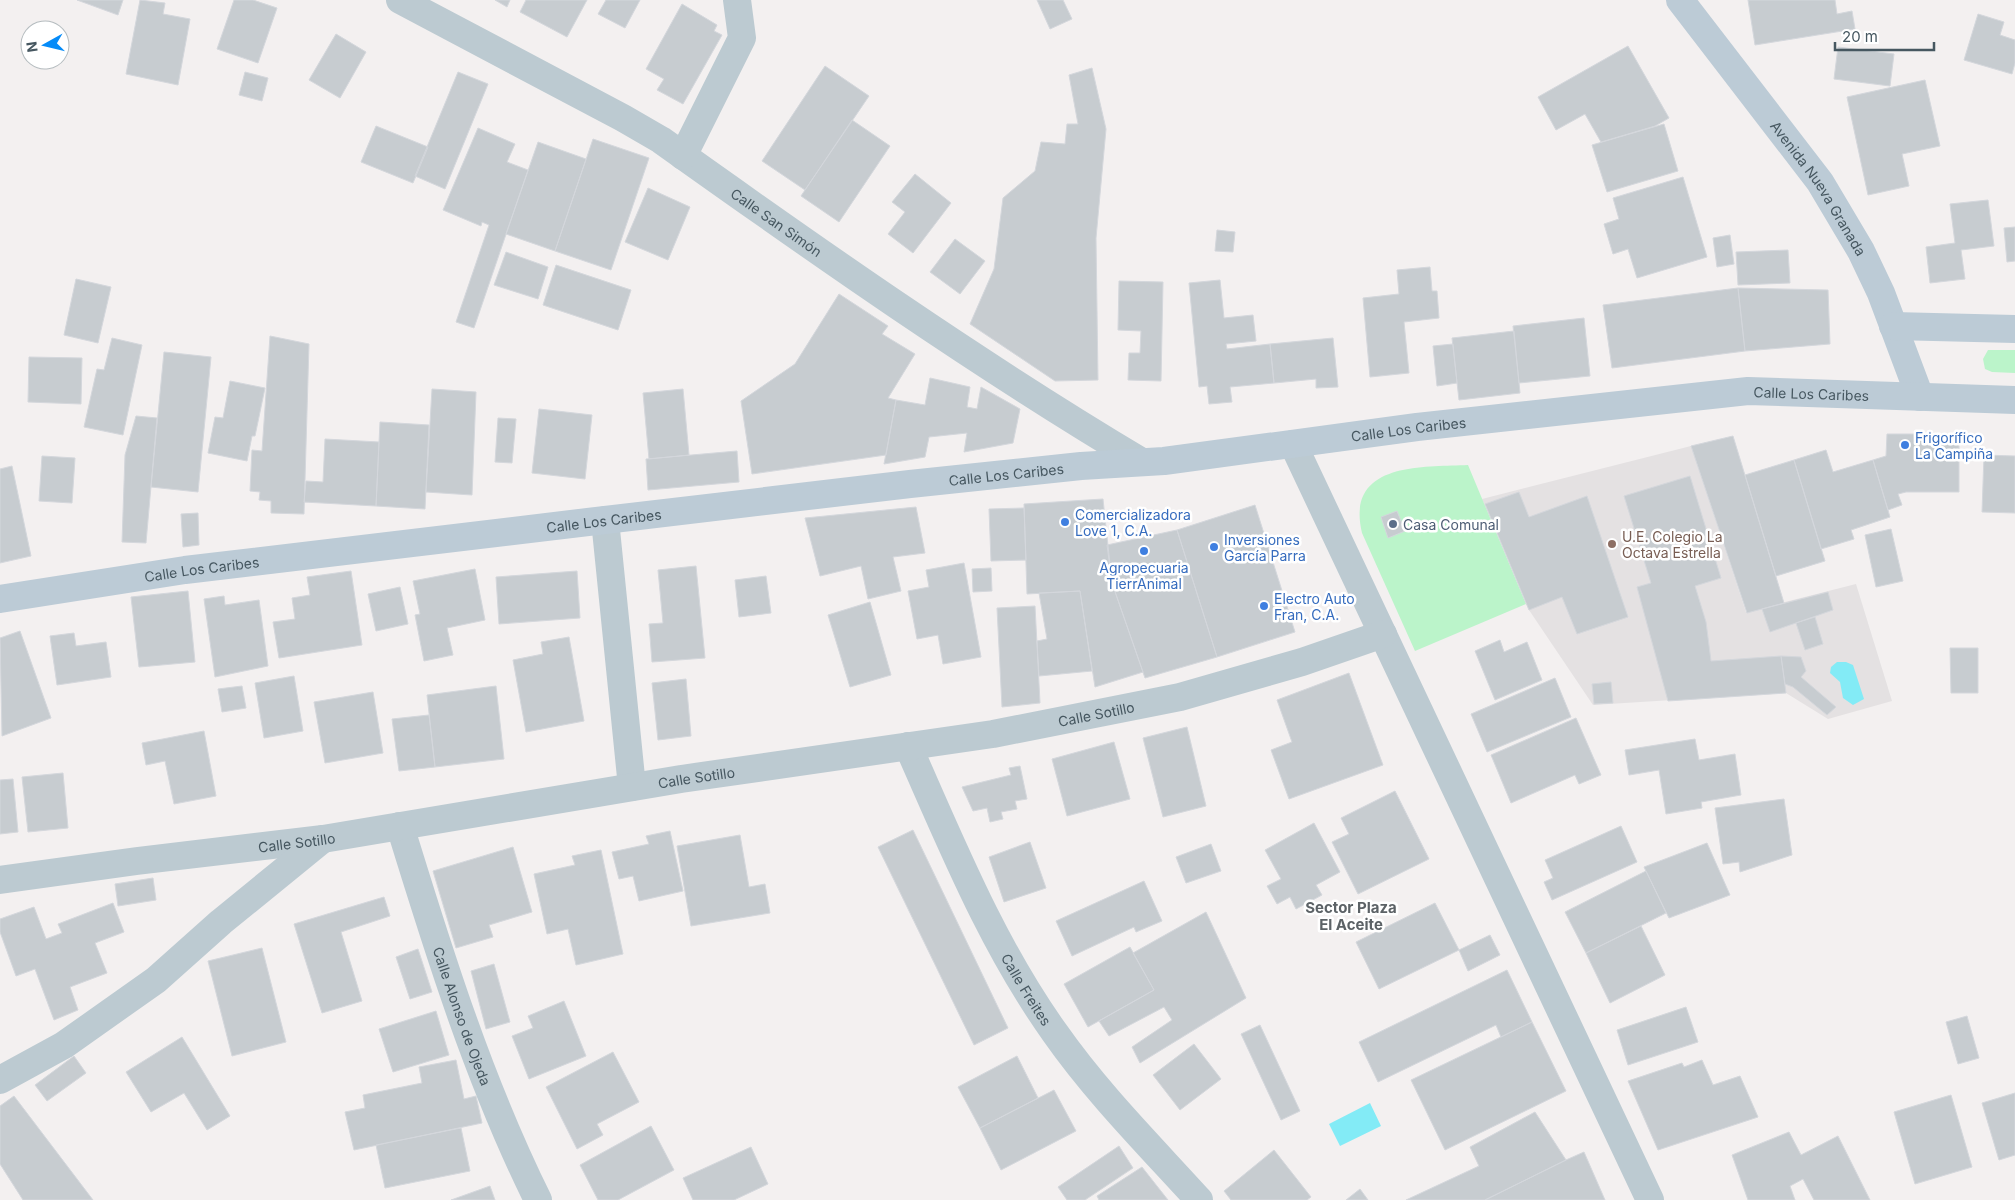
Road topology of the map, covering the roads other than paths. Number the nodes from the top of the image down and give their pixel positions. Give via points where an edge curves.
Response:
1 (400, 0) edge
2 (737, 0) edge
3 (1680, 0) edge
4 (683, 156) junction
5 (1894, 326) junction
6 (2015, 329) edge
7 (1920, 397) junction
8 (2015, 400) edge
9 (1293, 444) junction
10 (1142, 462) junction
11 (605, 520) junction
12 (0, 599) edge
13 (1383, 634) junction
14 (908, 746) junction
15 (632, 787) junction
16 (400, 826) junction
17 (323, 839) junction
18 (0, 880) edge
19 (0, 1080) edge
20 (538, 1200) edge
21 (1199, 1200) edge
22 (1650, 1200) edge

1 - 4 street, Calle San Simón via 624,118
2 - 4 street via 742,38
3 - 5 street, Avenida Nueva Granada via 1820,182 1861,251
4 - 10 street, Calle San Simón via 907,313 1041,402
5 - 6 street
5 - 7 street, Avenida Nueva Granada
7 - 8 street, Calle Los Caribes
7 - 9 street, Calle Los Caribes via 1748,391 1417,427
9 - 10 street, Calle Los Caribes
9 - 13 street
10 - 11 street, Calle Los Caribes via 910,484
11 - 12 street, Calle Los Caribes via 185,570
11 - 15 street
13 - 14 street, Calle Sotillo via 1302,662 1180,697 1002,732
13 - 22 street
14 - 15 street, Calle Sotillo
14 - 21 street, Calle Freites via 995,939 1028,993 1055,1035 1102,1092
15 - 16 street, Calle Sotillo
16 - 17 street, Calle Sotillo
16 - 20 street, Calle Alonso de Ojeda via 461,1015
17 - 18 street, Calle Sotillo
17 - 19 street via 156,980 64,1045

